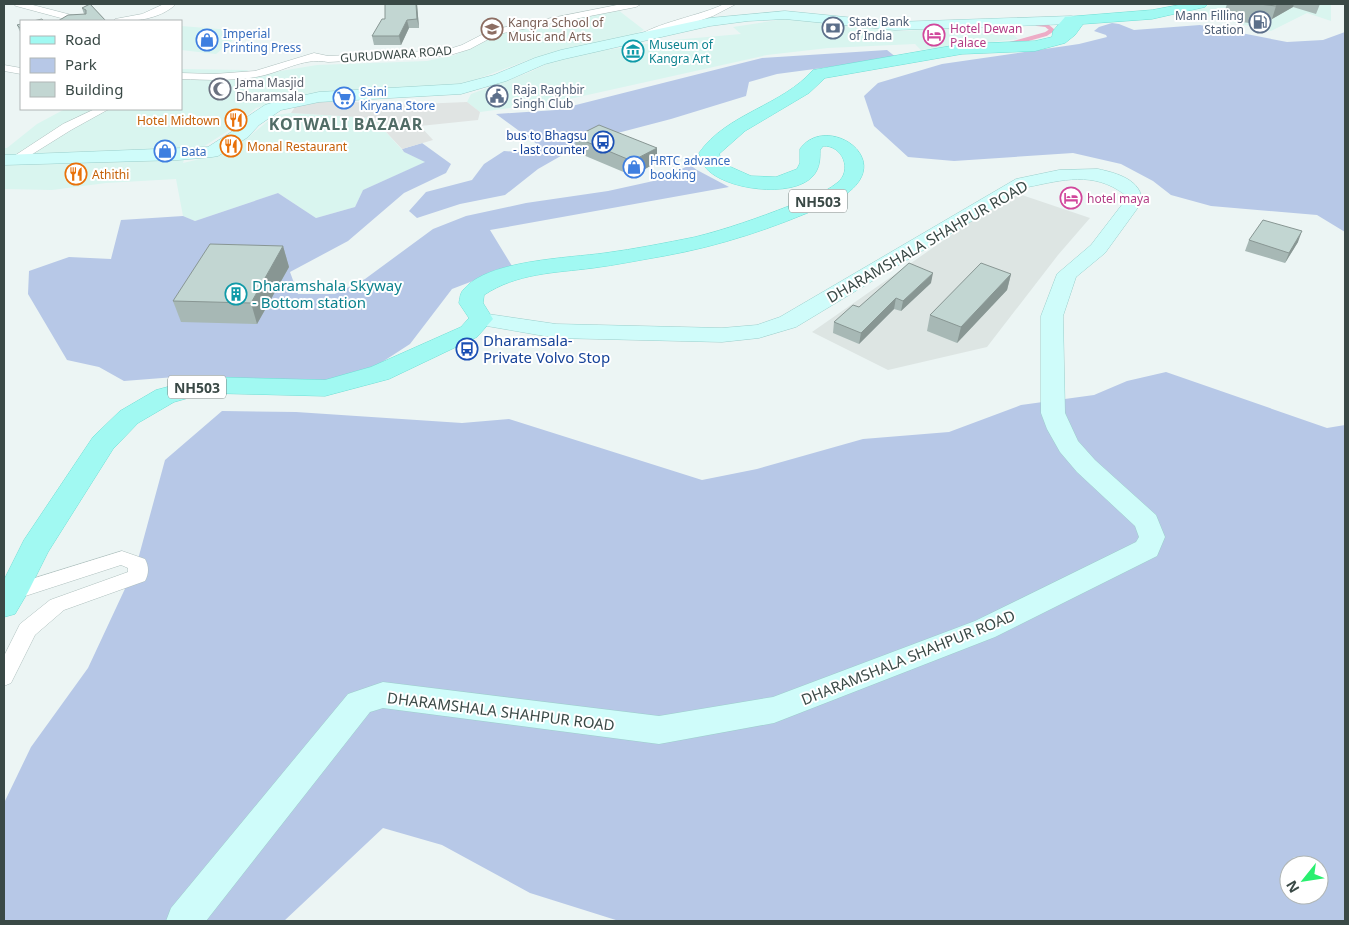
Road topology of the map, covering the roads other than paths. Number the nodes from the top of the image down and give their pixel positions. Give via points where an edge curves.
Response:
1 (19, 4) edge
2 (171, 4) edge
3 (636, 4) edge
4 (731, 4) edge
5 (1200, 4) edge
6 (79, 20) edge
7 (127, 20) edge
8 (1075, 20) junction
9 (642, 37) junction
10 (4, 68) edge
11 (20, 71) edge
12 (182, 76) edge
13 (101, 110) edge
14 (9, 160) edge
15 (481, 319) junction
16 (8, 598) edge
17 (4, 677) edge
18 (184, 921) edge

1 - 6 street
2 - 7 street
3 - 12 street, GURUDWARA ROAD via 569,13 495,32 466,47 447,52 328,59 314,56 256,74
4 - 9 street
5 - 8 main road via 1145,17
8 - 9 main road via 895,26 785,15 710,22
8 - 15 main road, NH503 via 1070,32 1059,40 1035,46 962,49 818,74 812,84 721,139 709,153 712,164 719,170 770,184 793,179 806,172 811,146 829,141 846,148 854,159 856,168 846,186 775,219 700,242 506,275 485,283 473,292 471,304
9 - 14 main road via 540,61 500,78 461,89 302,100 271,108 242,133 212,152
10 - 11 street
13 - 14 street
15 - 16 main road, NH503 via 469,332 380,373 325,388 205,385 165,396 129,417 103,443 35,548
15 - 18 main road, DHARAMSHALA SHAHPUR ROAD via 556,331 722,335 759,331 788,322 1022,183 1070,174 1098,174 1132,192 1133,202 1098,249 1067,274 1052,316 1053,413 1070,446 1147,522 1152,537 1147,549 985,629 774,710 659,730 384,695 359,703
16 - 17 street via 122,558 138,564 138,576 57,606 27,630

